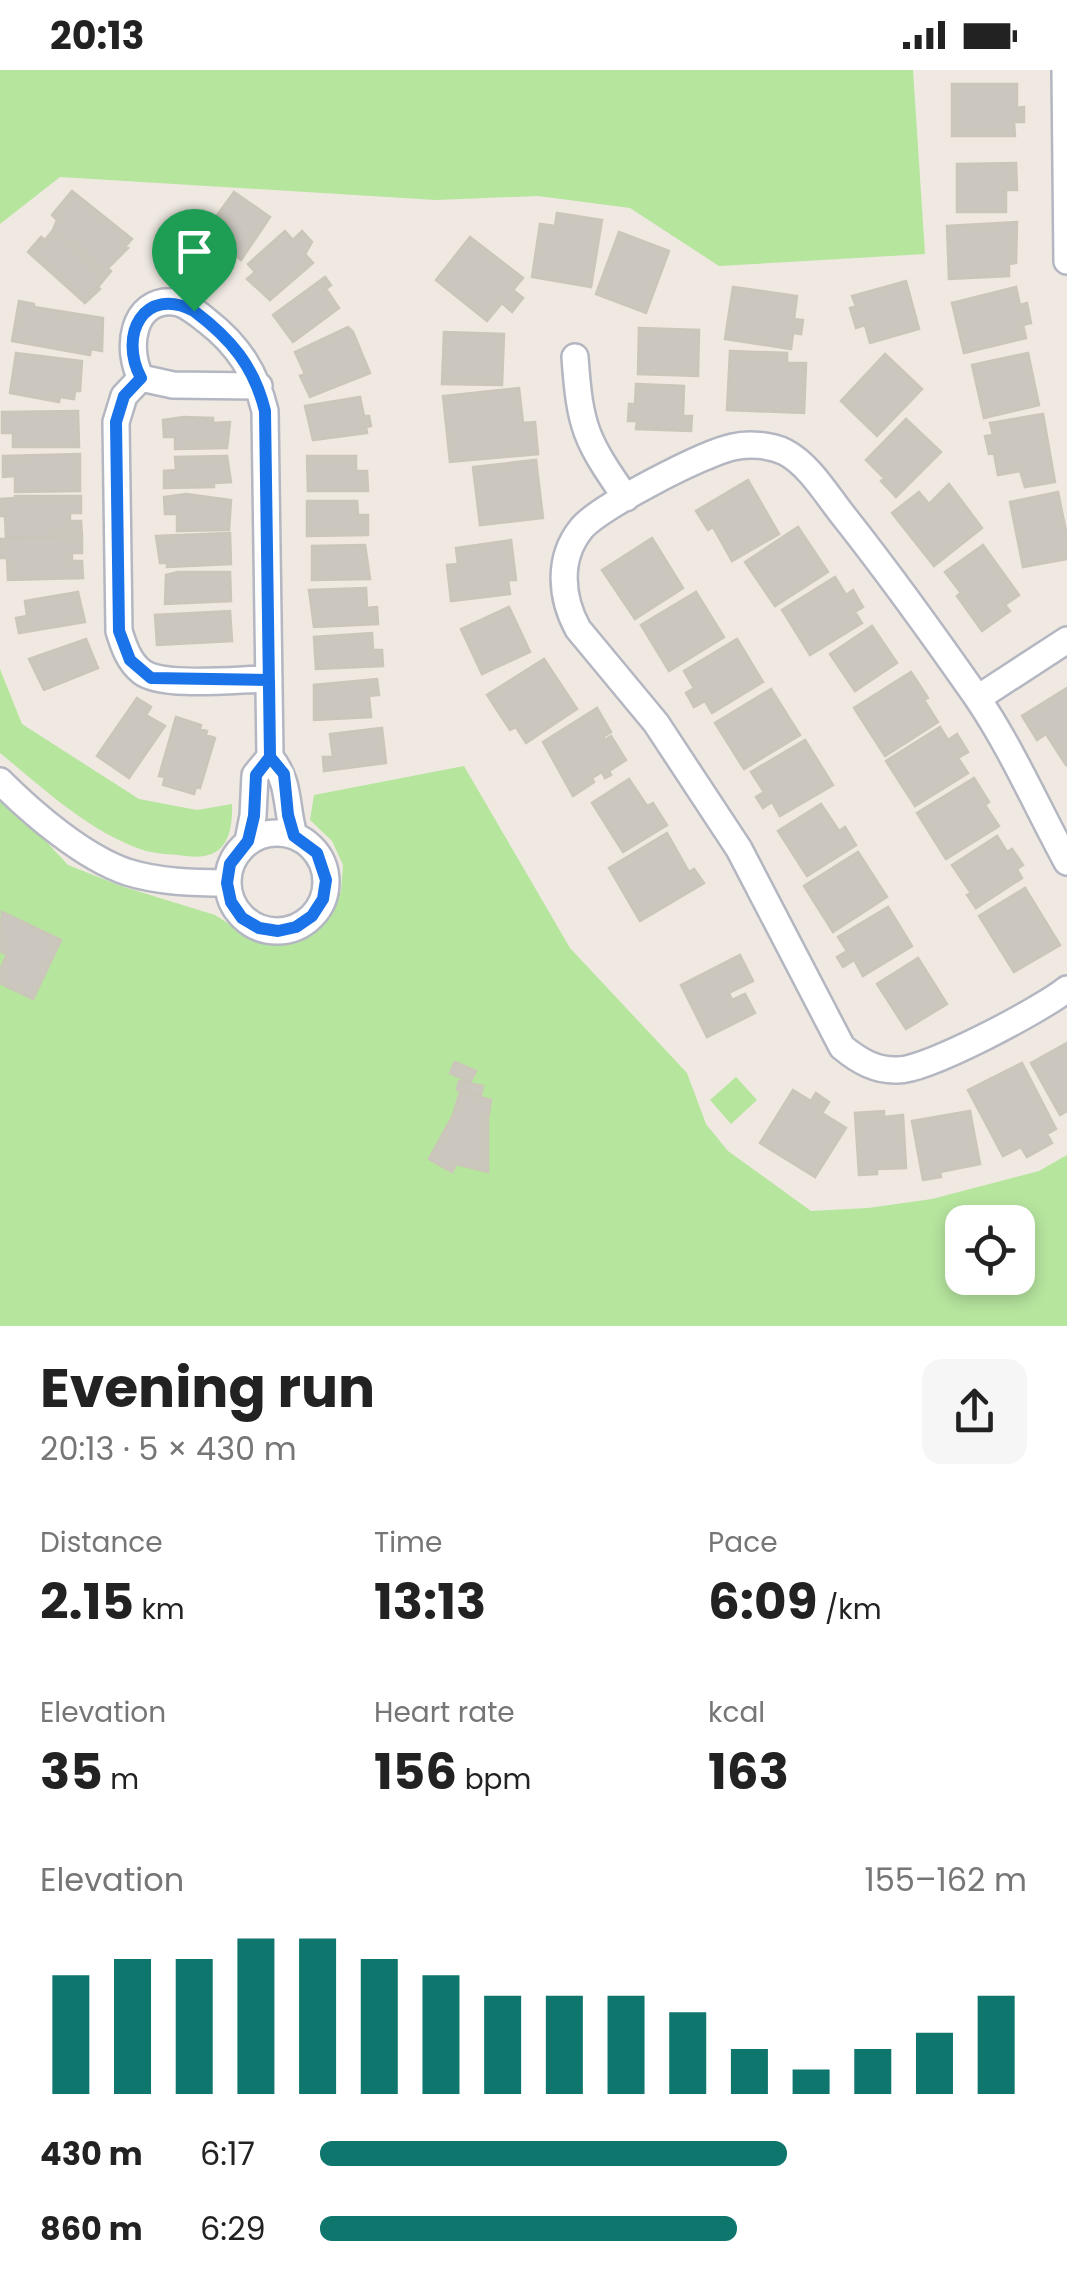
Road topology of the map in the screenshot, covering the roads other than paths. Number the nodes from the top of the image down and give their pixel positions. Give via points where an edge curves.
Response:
1 (1065, 70) edge
2 (1067, 262) edge
3 (575, 358) dead end
4 (141, 378) junction
5 (259, 386) junction
6 (626, 498) junction
7 (1067, 640) edge
8 (269, 680) junction
9 (978, 698) junction
10 (270, 757) junction
11 (0, 781) edge
12 (294, 836) junction
13 (248, 841) junction
14 (1067, 862) edge
15 (227, 883) junction
16 (1067, 989) edge

1 - 2 street
3 - 6 street via 587,437
4 - 5 street
4 - 5 street via 132,356 137,324 152,306 177,302 236,346
4 - 8 street via 124,396 116,422 119,631 130,660 151,678
5 - 8 street via 265,411
6 - 9 street via 735,446 786,452 874,555
6 - 16 street via 580,530 569,550 564,596 578,629 656,723 739,849 834,1037 854,1057 882,1070 922,1067
7 - 9 street
8 - 10 street
9 - 14 street
10 - 12 street via 284,774
10 - 13 street via 256,775
11 - 15 street via 52,827 125,872 185,884
12 - 13 street via 270,832
12 - 15 street via 311,846 325,870 323,899 305,922 278,931 259,928 236,910
13 - 15 street via 230,864

